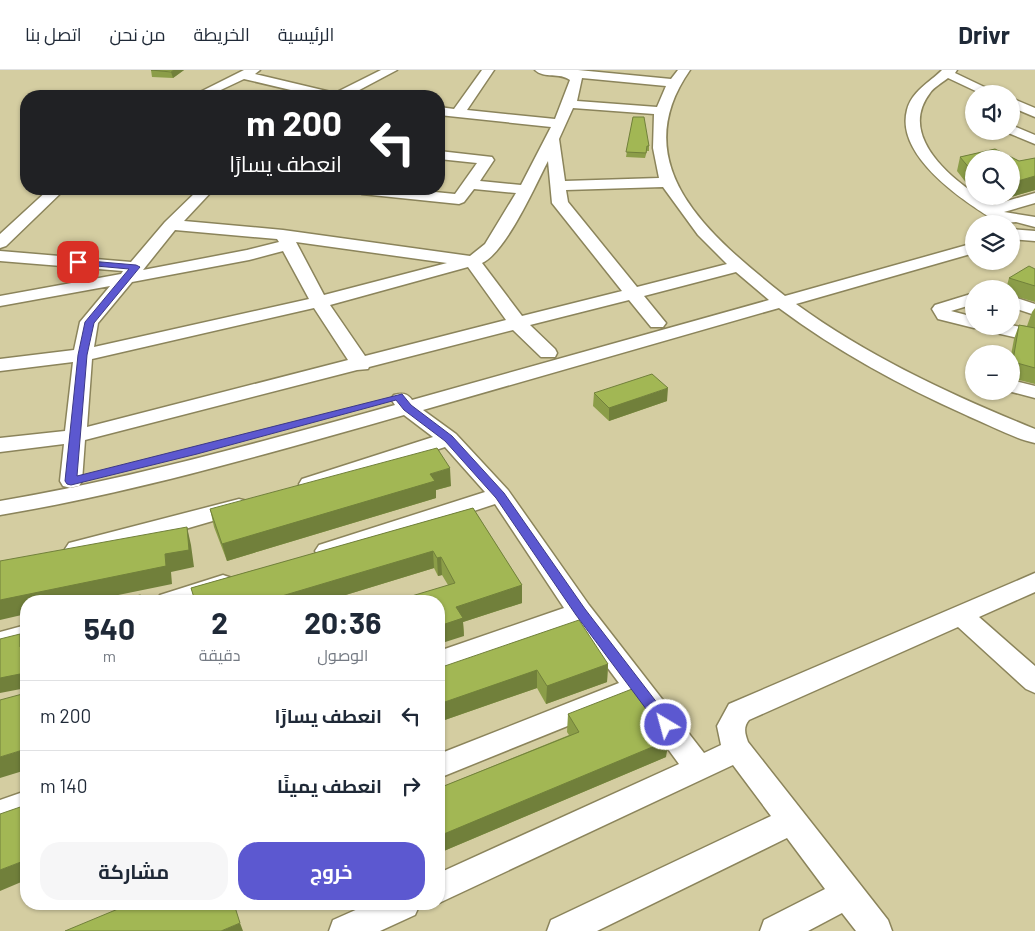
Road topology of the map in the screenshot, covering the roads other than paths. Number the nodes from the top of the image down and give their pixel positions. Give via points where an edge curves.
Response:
1 (390, 70) edge
2 (488, 70) edge
3 (541, 70) edge
4 (684, 70) edge
5 (948, 71) edge
6 (243, 72) edge
7 (582, 73) edge
8 (664, 78) edge
9 (975, 85) edge
10 (196, 90) edge
11 (209, 90) edge
12 (309, 90) edge
13 (352, 90) edge
14 (569, 104) junction
15 (1020, 106) edge
16 (660, 111) junction
17 (445, 112) edge
18 (1035, 112) edge
19 (458, 113) junction
20 (555, 131) junction
21 (1020, 133) edge
22 (1035, 140) edge
23 (445, 156) edge
24 (473, 179) junction
25 (667, 182) junction
26 (529, 184) junction
27 (558, 186) junction
28 (35, 195) edge
29 (51, 195) edge
30 (201, 195) edge
31 (420, 195) edge
32 (1035, 198) edge
33 (992, 215) edge
34 (1003, 215) edge
35 (171, 224) junction
36 (0, 227) edge
37 (965, 237) edge
38 (286, 239) junction
39 (0, 243) edge
40 (965, 250) edge
41 (0, 256) edge
42 (472, 261) junction
43 (740, 266) junction
44 (131, 273) junction
45 (632, 292) junction
46 (775, 297) junction
47 (0, 301) edge
48 (965, 301) edge
49 (319, 302) junction
50 (1020, 304) edge
51 (1035, 310) edge
52 (965, 321) edge
53 (657, 323) junction
54 (518, 324) junction
55 (1020, 333) edge
56 (1035, 336) edge
57 (548, 353) junction
58 (83, 355) junction
59 (361, 364) junction
60 (0, 365) edge
61 (1020, 388) edge
62 (1035, 392) edge
63 (403, 402) junction
64 (76, 436) junction
65 (1035, 436) edge
66 (449, 439) junction
67 (0, 445) edge
68 (71, 481) junction
69 (290, 490) edge
70 (0, 493) edge
71 (500, 495) junction
72 (263, 499) edge
73 (0, 508) edge
74 (55, 554) edge
75 (305, 558) edge
76 (240, 579) edge
77 (1035, 582) edge
78 (191, 595) edge
79 (580, 612) junction
80 (961, 614) junction
81 (20, 637) edge
82 (0, 642) edge
83 (445, 659) edge
84 (1035, 682) edge
85 (637, 686) junction
86 (738, 750) junction
87 (445, 764) edge
88 (699, 768) junction
89 (20, 806) edge
90 (0, 813) edge
91 (793, 820) junction
92 (445, 885) edge
93 (848, 893) junction
94 (391, 910) edge
95 (345, 931) edge
96 (563, 931) edge
97 (776, 931) edge
98 (876, 931) edge

1 - 13 street
2 - 19 street
3 - 7 street
4 - 8 street
5 - 9 street
5 - 33 street via 937,78 916,102 911,118 914,135 926,159 945,179
6 - 10 street
6 - 11 street
6 - 12 street
7 - 8 street
7 - 14 street
8 - 16 street
14 - 16 street
14 - 20 street
15 - 18 street
16 - 25 street via 658,144
17 - 19 street
19 - 20 street
20 - 26 street
20 - 27 street
21 - 22 street
23 - 24 street via 487,160
24 - 26 street
24 - 31 street via 459,199
25 - 27 street
25 - 43 street via 721,249
26 - 42 street via 492,247
27 - 45 street via 560,203
28 - 36 street
29 - 39 street
30 - 35 street
32 - 34 street
35 - 38 street
35 - 44 street
37 - 46 street
38 - 42 street
38 - 44 street via 248,255
38 - 49 street
40 - 46 street
41 - 44 street
42 - 49 street
42 - 54 street
43 - 45 street
43 - 46 street
44 - 47 street
44 - 58 street via 90,322
45 - 53 street
45 - 54 street
46 - 53 street
46 - 63 street
46 - 65 street via 857,352 903,377
48 - 52 street via 941,309 944,315
49 - 58 street
49 - 59 street
50 - 51 street
53 - 57 street
54 - 57 street
54 - 59 street
55 - 56 street
57 - 63 street
58 - 60 street
58 - 64 street
59 - 64 street
61 - 62 street
63 - 66 street
63 - 68 street
63 - 73 street via 207,464 78,495
64 - 67 street
64 - 68 street
66 - 69 street
66 - 71 street
68 - 70 street
71 - 75 street
71 - 79 street
72 - 74 street via 137,535
76 - 78 street
77 - 80 street
79 - 83 street
79 - 85 street
80 - 84 street
80 - 86 street via 739,712 732,720 729,732
81 - 82 street
85 - 87 street
85 - 88 street
86 - 88 street
86 - 91 street
88 - 92 street
89 - 90 street
91 - 93 street
91 - 96 street
93 - 97 street
93 - 98 street
94 - 95 street

